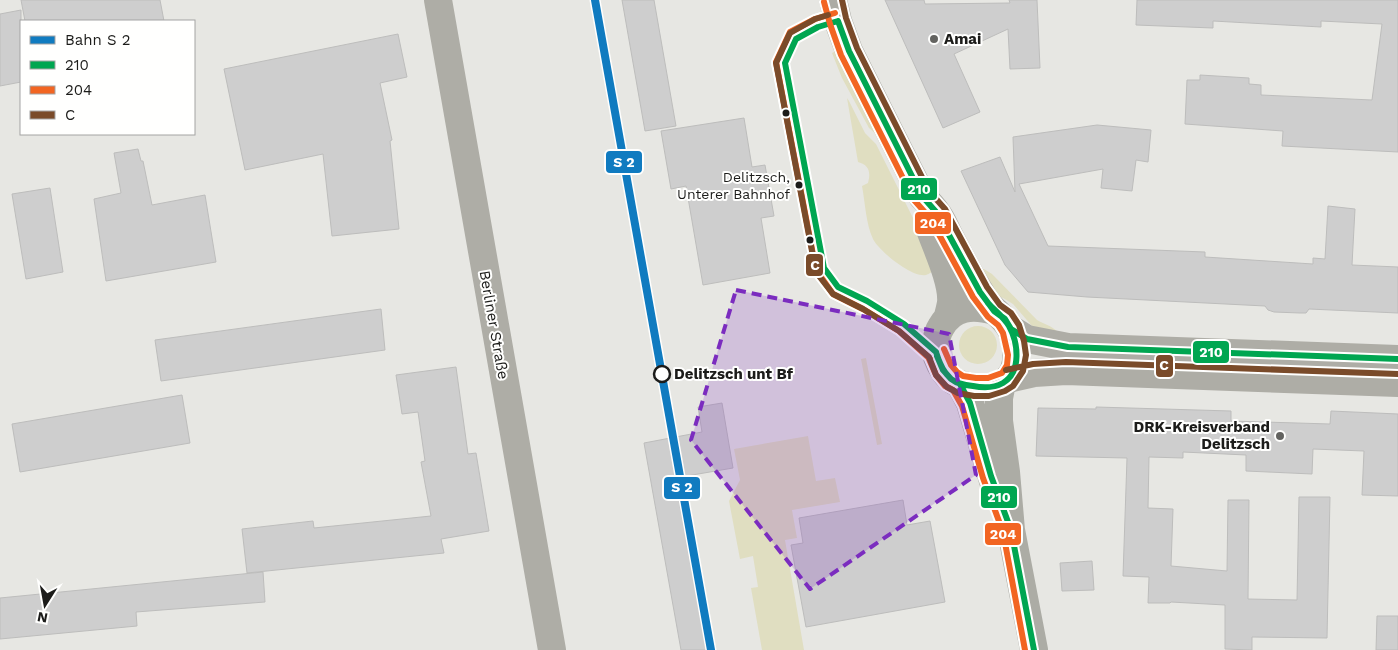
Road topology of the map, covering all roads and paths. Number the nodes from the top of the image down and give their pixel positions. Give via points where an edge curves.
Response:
1 (438, 0) edge
2 (833, 0) edge
3 (922, 196) junction
4 (948, 319) junction
5 (1003, 320) junction
6 (1398, 359) edge
7 (1005, 381) junction
8 (1398, 383) edge
9 (960, 384) junction
10 (1010, 530) junction
11 (552, 650) edge
12 (1034, 650) edge

1 - 11 street, Berliner Straße
2 - 3 street via 849,52
3 - 4 street via 926,219 947,276 951,303
3 - 5 street via 937,213 980,292
4 - 5 street via 968,307 981,307
4 - 9 street via 941,328 936,352 943,370
5 - 6 street via 1027,339 1068,347
5 - 7 street via 1016,342 1017,355 1015,368
7 - 8 street via 1034,373 1066,371
7 - 9 street via 989,387
7 - 10 street via 999,398 999,421
9 - 10 street via 970,403
10 - 12 street

